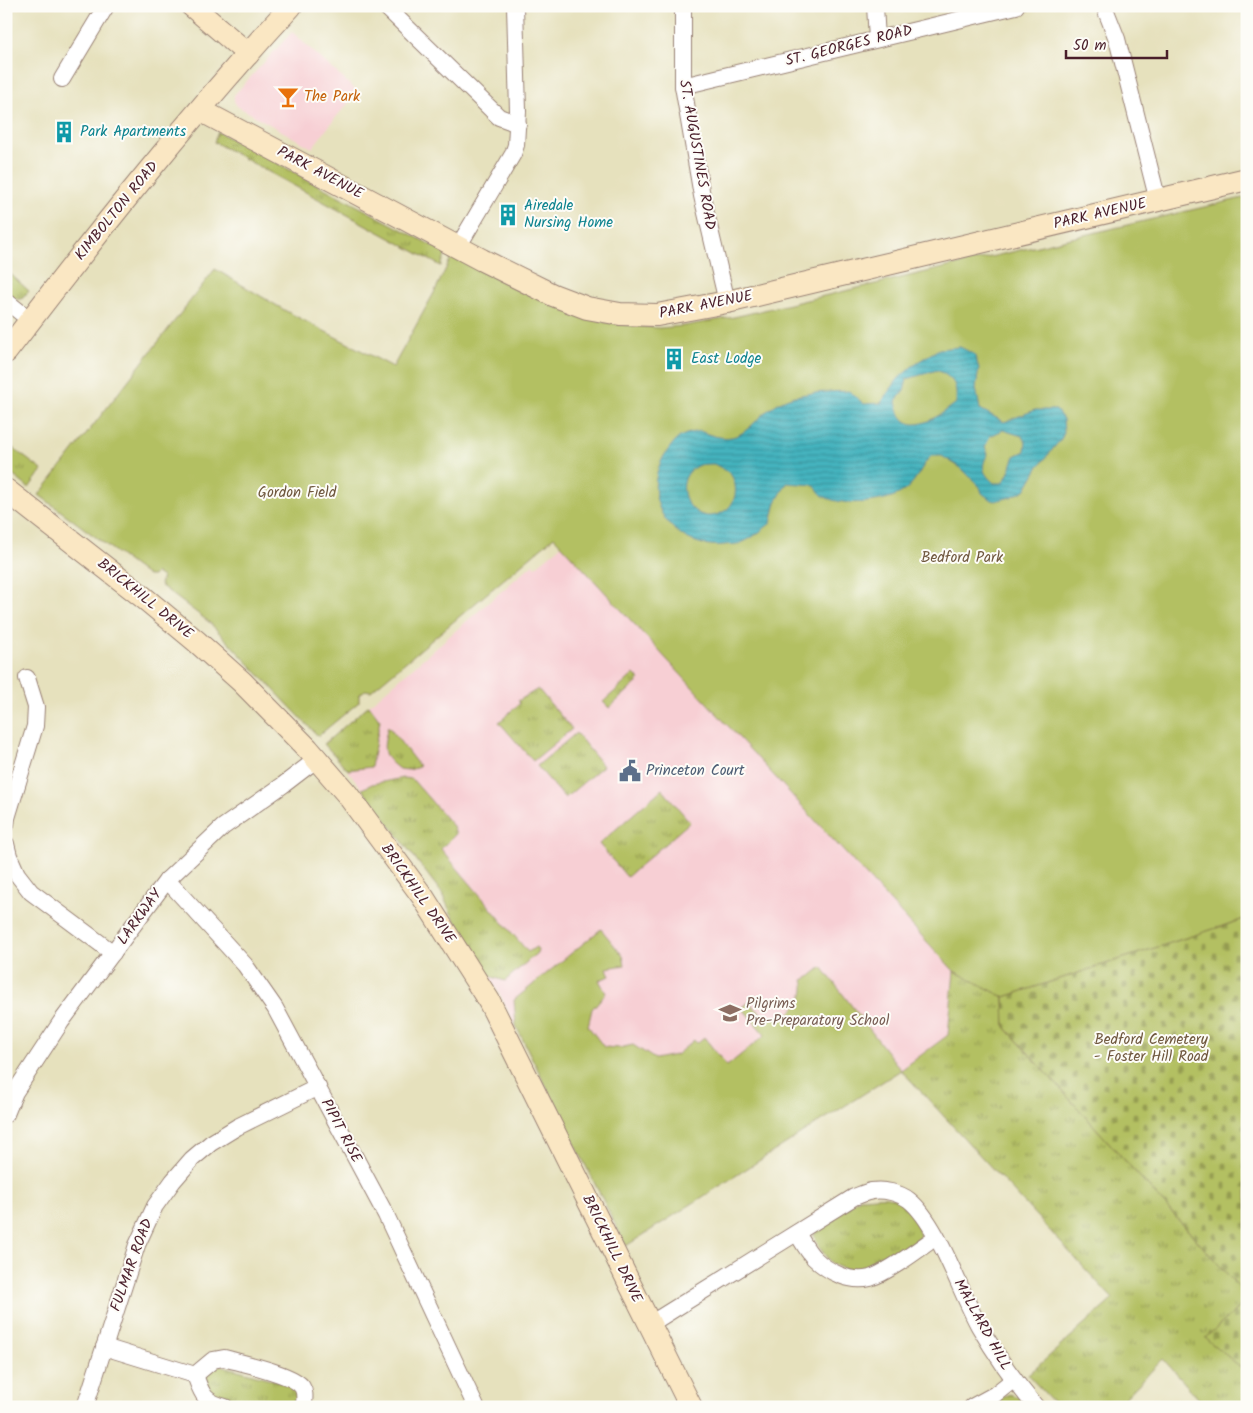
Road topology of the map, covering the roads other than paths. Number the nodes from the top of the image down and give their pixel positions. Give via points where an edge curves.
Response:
1 (106, 6) edge
2 (192, 6) edge
3 (291, 6) edge
4 (385, 6) edge
5 (515, 6) edge
6 (683, 6) edge
7 (875, 6) edge
8 (1016, 6) edge
9 (1104, 6) edge
10 (877, 39) junction
11 (248, 54) junction
12 (62, 79) dead end
13 (683, 86) junction
14 (200, 110) junction
15 (518, 124) junction
16 (1247, 179) edge
17 (1158, 201) junction
18 (458, 247) junction
19 (6, 301) edge
20 (728, 302) junction
21 (30, 320) junction
22 (6, 352) edge
23 (6, 490) edge
24 (27, 678) dead end
25 (317, 759) junction
26 (6, 825) edge
27 (6, 844) edge
28 (167, 880) junction
29 (114, 953) junction
30 (318, 1087) junction
31 (6, 1114) edge
32 (797, 1233) junction
33 (936, 1238) junction
34 (650, 1324) junction
35 (104, 1347) junction
36 (195, 1375) junction
37 (1013, 1380) junction
38 (84, 1407) edge
39 (225, 1407) edge
40 (304, 1407) edge
41 (476, 1407) edge
42 (691, 1407) edge
43 (972, 1407) edge
44 (1036, 1407) edge

1 - 12 street
2 - 11 street
3 - 11 street, KIMBOLTON ROAD
4 - 15 street via 499,117
5 - 15 street
6 - 13 street, ST. AUGUSTINES ROAD
7 - 10 street
8 - 10 street, ST. GEORGES ROAD
9 - 17 street via 1117,39
10 - 13 street, ST. GEORGES ROAD
11 - 14 street, KIMBOLTON ROAD
13 - 20 street, ST. AUGUSTINES ROAD via 702,196
14 - 18 street, PARK AVENUE
14 - 21 street, KIMBOLTON ROAD
15 - 18 street via 513,154
16 - 17 street, PARK AVENUE
17 - 20 street, PARK AVENUE
18 - 20 street, PARK AVENUE via 553,295 587,308 620,314 657,315
19 - 21 street
21 - 22 street, KIMBOLTON ROAD
23 - 25 street, BRICKHILL DRIVE via 196,641 242,682
24 - 26 street via 36,707 36,726
25 - 28 street, LARKWAY via 222,826
25 - 34 street, BRICKHILL DRIVE via 423,897 489,1002
27 - 29 street via 17,874 31,892
28 - 29 street, LARKWAY
28 - 30 street, PIPIT RISE via 246,964 275,1008
29 - 31 street, LARKWAY via 61,1022 15,1092
30 - 35 street, FULMAR ROAD via 210,1143 172,1181 155,1206 137,1246
30 - 41 street, PIPIT RISE via 386,1215
32 - 33 street via 813,1258 833,1273 851,1278 870,1278
32 - 33 street, MALLARD HILL via 854,1197 873,1191 892,1192 907,1199 921,1211
32 - 34 street, MALLARD HILL
33 - 37 street, MALLARD HILL via 979,1325
34 - 42 street, BRICKHILL DRIVE
35 - 36 street
35 - 38 street, FULMAR ROAD
36 - 39 street via 203,1397
36 - 40 street via 213,1360 224,1358 292,1378 302,1387
37 - 43 street
37 - 44 street, MALLARD HILL

